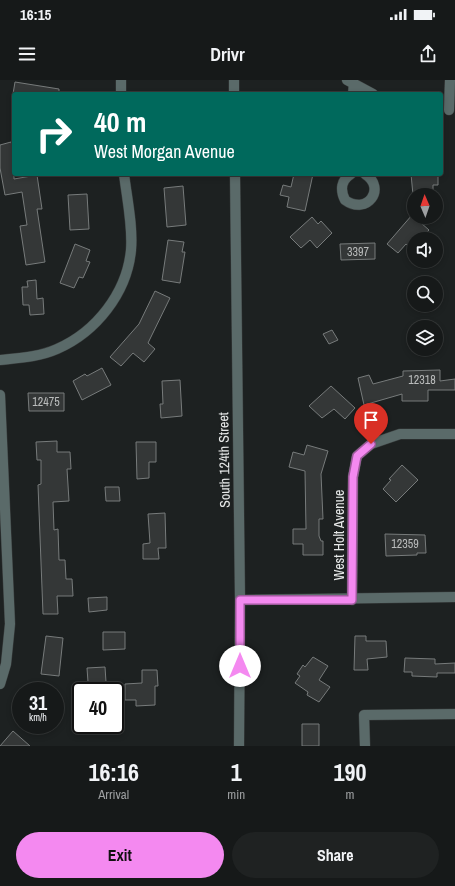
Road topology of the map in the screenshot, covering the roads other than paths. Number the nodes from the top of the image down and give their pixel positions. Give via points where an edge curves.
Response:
1 (121, 80) edge
2 (234, 80) edge
3 (450, 80) edge
4 (350, 81) edge
5 (122, 92) edge
6 (234, 92) edge
7 (353, 92) edge
8 (369, 92) edge
9 (448, 110) edge
10 (124, 176) edge
11 (235, 176) edge
12 (348, 176) edge
13 (367, 176) edge
14 (0, 360) edge
15 (0, 395) edge
16 (455, 434) edge
17 (3, 517) edge
18 (455, 597) edge
19 (240, 600) junction
20 (352, 600) junction
21 (0, 684) edge
22 (455, 714) edge
23 (239, 746) edge
24 (365, 746) edge

1 - 5 street
2 - 6 street
3 - 9 street
4 - 7 street
4 - 8 street
10 - 14 street via 131,251 115,298 91,327 69,343 41,354
11 - 19 street, South 124th Street
12 - 13 street via 341,189 345,200 355,205 366,203 373,195 374,185
15 - 17 street
16 - 20 street, West Holt Avenue via 400,434 371,444 357,456 353,477
17 - 21 street via 10,624 6,664
18 - 20 street
19 - 20 street
19 - 23 street, South 124th Street
22 - 24 street via 364,715

